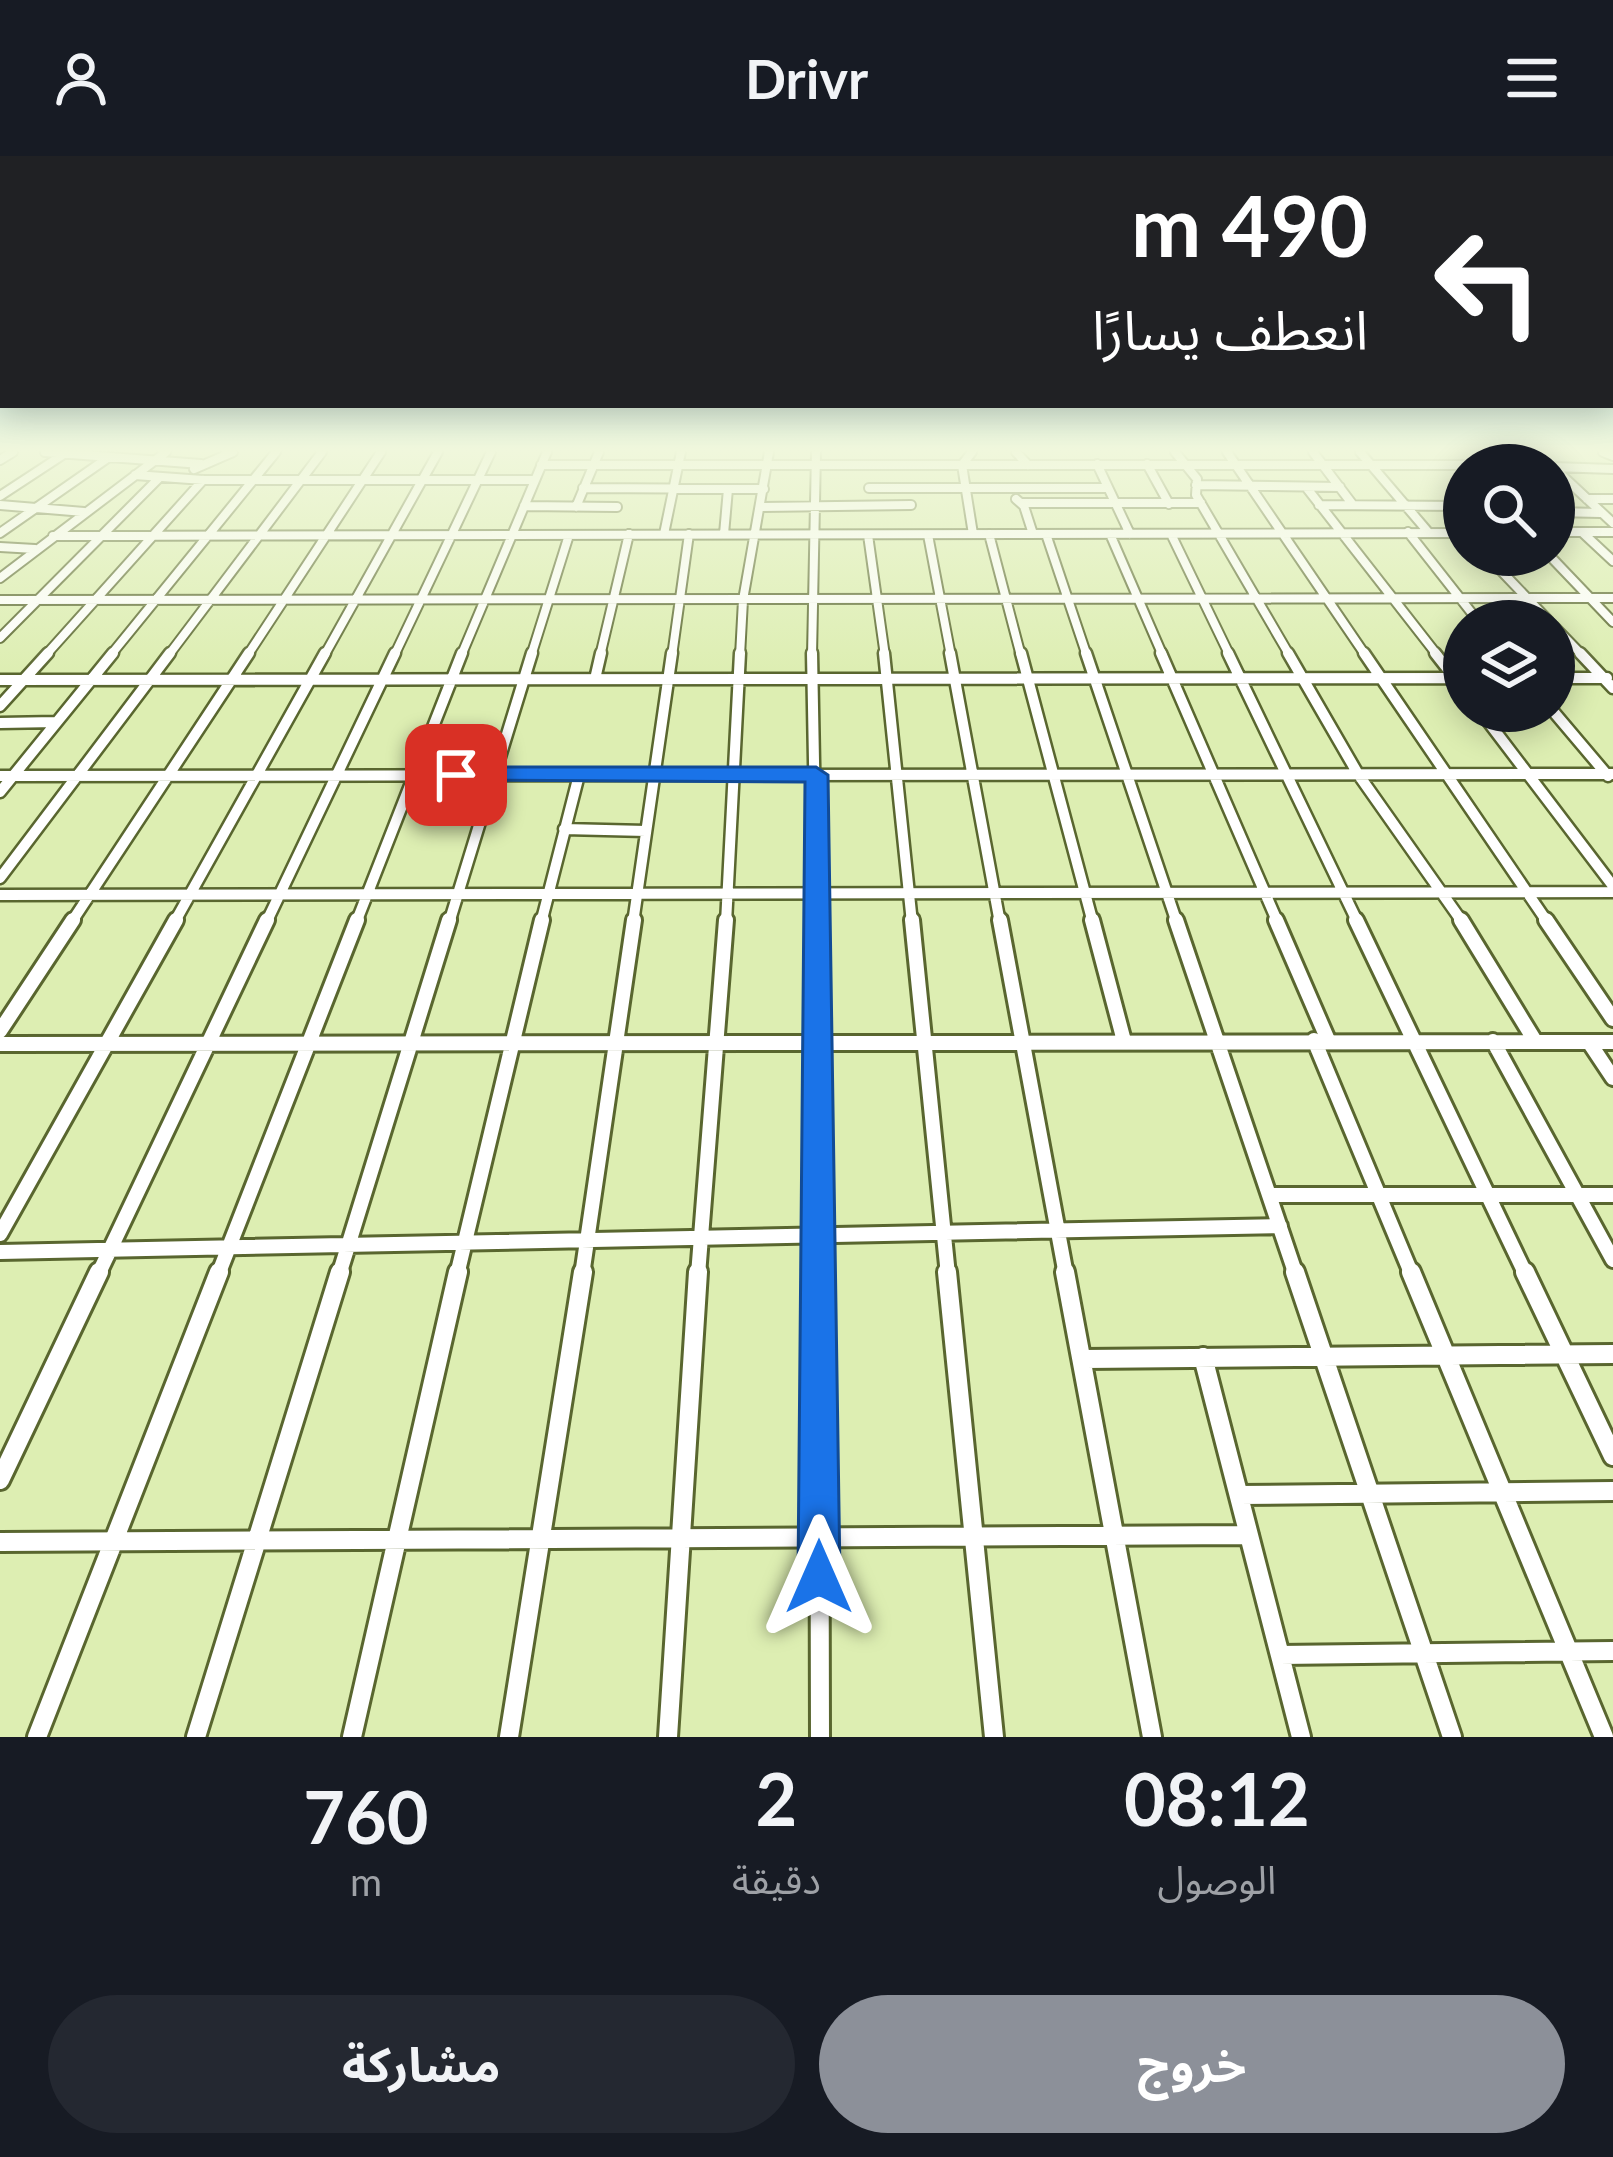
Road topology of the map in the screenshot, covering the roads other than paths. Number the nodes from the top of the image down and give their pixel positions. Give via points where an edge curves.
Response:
1 (66, 526) edge
2 (108, 526) edge
3 (161, 526) edge
4 (214, 526) edge
5 (266, 526) edge
6 (331, 526) edge
7 (396, 526) edge
8 (455, 526) edge
9 (516, 526) edge
10 (610, 526) edge
11 (666, 526) edge
12 (725, 526) edge
13 (757, 526) edge
14 (814, 526) edge
15 (918, 526) edge
16 (971, 526) edge
17 (1035, 526) edge
18 (1126, 526) edge
19 (1215, 526) edge
20 (1278, 526) edge
21 (1336, 526) edge
22 (1423, 526) edge
23 (1613, 528) edge
24 (1219, 532) junction
25 (1282, 532) junction
26 (1341, 532) junction
27 (1408, 532) junction
28 (1429, 532) junction
29 (1443, 532) edge
30 (1575, 532) edge
31 (1582, 532) junction
32 (1171, 533) junction
33 (607, 534) junction
34 (628, 534) junction
35 (664, 534) junction
36 (689, 534) junction
37 (724, 534) junction
38 (813, 534) junction
39 (973, 534) junction
40 (989, 534) junction
41 (1040, 534) junction
42 (1110, 534) junction
43 (1130, 534) junction
44 (451, 535) junction
45 (512, 535) junction
46 (569, 535) junction
47 (755, 535) junction
48 (868, 535) junction
49 (922, 535) junction
50 (52, 536) junction
51 (258, 536) junction
52 (324, 536) junction
53 (390, 536) junction
54 (205, 537) junction
55 (95, 538) junction
56 (150, 538) junction
57 (0, 547) edge
58 (36, 549) junction
59 (1613, 561) edge
60 (1506, 576) edge
61 (1569, 576) edge
62 (0, 578) edge
63 (1006, 598) junction
64 (1067, 598) junction
65 (1137, 598) junction
66 (1202, 598) junction
67 (1258, 598) junction
68 (1527, 598) junction
69 (1590, 598) junction
70 (1613, 598) edge
71 (284, 599) junction
72 (940, 599) junction
73 (1329, 599) junction
74 (1394, 599) junction
75 (1460, 599) junction
76 (0, 600) edge
77 (38, 600) junction
78 (94, 600) junction
79 (153, 600) junction
80 (209, 600) junction
81 (354, 600) junction
82 (421, 600) junction
83 (483, 600) junction
84 (549, 600) junction
85 (613, 600) junction
86 (679, 600) junction
87 (743, 600) junction
88 (811, 600) junction
89 (879, 600) junction
90 (1613, 622) edge
91 (0, 638) edge
92 (1575, 646) edge
93 (1443, 659) edge
94 (1304, 677) junction
95 (1171, 678) junction
96 (1240, 678) junction
97 (1384, 678) junction
98 (1443, 678) edge
99 (1575, 678) edge
100 (1608, 678) edge
101 (595, 679) junction
102 (670, 679) junction
103 (738, 679) junction
104 (812, 679) junction
105 (888, 679) junction
106 (955, 679) junction
107 (1027, 679) junction
108 (1095, 679) junction
109 (0, 680) edge
110 (23, 680) junction
111 (90, 680) junction
112 (150, 680) junction
113 (234, 680) junction
114 (310, 680) junction
115 (381, 680) junction
116 (455, 680) junction
117 (526, 680) junction
118 (1613, 688) edge
119 (0, 706) edge
120 (56, 722) junction
121 (0, 723) edge
122 (1496, 732) edge
123 (1572, 732) edge
124 (1127, 774) junction
125 (1211, 774) junction
126 (1286, 774) junction
127 (1358, 774) junction
128 (1447, 774) junction
129 (79, 775) junction
130 (255, 775) junction
131 (336, 775) junction
132 (417, 775) junction
133 (495, 775) junction
134 (579, 775) junction
135 (657, 775) junction
136 (736, 775) junction
137 (816, 775) junction
138 (895, 775) junction
139 (976, 775) junction
140 (1052, 775) junction
141 (1529, 775) junction
142 (7, 776) edge
143 (168, 776) junction
144 (1611, 776) edge
145 (0, 792) edge
146 (564, 829) junction
147 (646, 831) junction
148 (0, 878) edge
149 (1613, 889) edge
150 (1442, 890) junction
151 (1167, 892) junction
152 (1342, 892) junction
153 (1526, 892) junction
154 (816, 893) junction
155 (907, 893) junction
156 (997, 893) junction
157 (1088, 893) junction
158 (459, 894) junction
159 (546, 894) junction
160 (635, 894) junction
161 (729, 894) junction
162 (1265, 894) junction
163 (0, 895) edge
164 (86, 895) junction
165 (188, 895) junction
166 (278, 895) junction
167 (368, 895) junction
168 (1613, 1019) edge
169 (0, 1031) edge
170 (1321, 1040) junction
171 (1023, 1041) junction
172 (1124, 1041) junction
173 (1414, 1041) junction
174 (1493, 1041) junction
175 (1534, 1041) junction
176 (713, 1042) junction
177 (819, 1042) junction
178 (924, 1042) junction
179 (1217, 1042) junction
180 (1589, 1042) junction
181 (1613, 1042) edge
182 (208, 1043) junction
183 (510, 1043) junction
184 (616, 1043) junction
185 (0, 1044) edge
186 (106, 1044) junction
187 (309, 1044) junction
188 (412, 1044) junction
189 (1613, 1078) edge
190 (1269, 1195) junction
191 (1378, 1195) junction
192 (1577, 1195) junction
193 (1613, 1195) edge
194 (1488, 1196) junction
195 (1280, 1226) junction
196 (1058, 1231) junction
197 (943, 1233) junction
198 (0, 1234) edge
199 (817, 1235) junction
200 (700, 1238) junction
201 (588, 1240) junction
202 (468, 1243) junction
203 (350, 1245) junction
204 (229, 1248) junction
205 (112, 1250) junction
206 (0, 1252) edge
207 (1613, 1260) edge
208 (1564, 1354) junction
209 (1613, 1354) edge
210 (1445, 1355) junction
211 (1324, 1356) junction
212 (1203, 1357) junction
213 (1085, 1359) junction
214 (1613, 1456) edge
215 (0, 1480) edge
216 (1613, 1491) edge
217 (1502, 1493) junction
218 (1370, 1495) junction
219 (1239, 1496) junction
220 (1249, 1535) junction
221 (1118, 1536) junction
222 (974, 1537) junction
223 (681, 1538) junction
224 (819, 1538) junction
225 (539, 1539) junction
226 (398, 1540) junction
227 (255, 1541) junction
228 (0, 1542) edge
229 (114, 1542) junction
230 (1568, 1651) junction
231 (1613, 1651) edge
232 (1424, 1653) junction
233 (1280, 1655) junction
234 (37, 1737) edge
235 (196, 1737) edge
236 (352, 1737) edge
237 (509, 1737) edge
238 (668, 1737) edge
239 (820, 1737) edge
240 (994, 1737) edge
241 (1152, 1737) edge
242 (1301, 1737) edge
243 (1452, 1737) edge
244 (1604, 1737) edge

1 - 50 street
2 - 55 street
3 - 56 street
4 - 54 street
5 - 51 street
6 - 52 street
7 - 53 street
8 - 44 street
9 - 45 street
10 - 33 street
11 - 35 street
12 - 37 street
13 - 47 street
14 - 38 street
15 - 49 street
16 - 39 street
17 - 41 street
18 - 43 street
19 - 24 street
20 - 25 street
21 - 26 street
22 - 28 street
23 - 31 street
24 - 25 street
24 - 32 street
24 - 67 street
25 - 26 street
25 - 73 street
26 - 27 street
26 - 74 street
27 - 28 street
27 - 75 street
28 - 29 street
30 - 31 street
31 - 59 street
32 - 43 street
32 - 66 street
33 - 34 street
33 - 46 street
34 - 35 street
34 - 85 street
35 - 36 street
36 - 37 street
36 - 86 street
37 - 47 street
38 - 47 street
38 - 48 street
38 - 88 street
39 - 40 street
39 - 49 street
40 - 41 street
40 - 63 street
41 - 42 street
41 - 64 street
42 - 43 street
42 - 65 street
44 - 45 street
44 - 53 street
44 - 82 street
45 - 46 street
45 - 83 street
46 - 84 street
47 - 87 street
48 - 49 street
48 - 89 street
49 - 72 street
50 - 55 street
50 - 58 street
51 - 52 street
51 - 54 street
51 - 80 street
52 - 53 street
52 - 71 street
53 - 81 street
54 - 56 street
54 - 79 street
55 - 56 street
55 - 77 street
56 - 78 street
57 - 58 street
58 - 62 street
60 - 68 street
61 - 69 street
63 - 64 street
63 - 72 street
63 - 107 street
64 - 65 street
64 - 108 street
65 - 66 street
65 - 95 street
66 - 67 street
66 - 96 street
67 - 73 street
67 - 94 street
68 - 69 street
68 - 75 street
69 - 70 street
69 - 90 street
71 - 80 street
71 - 81 street
71 - 113 street
72 - 89 street
72 - 106 street
73 - 74 street
73 - 97 street
74 - 75 street
74 - 93 street
76 - 77 street
77 - 78 street
77 - 91 street
78 - 79 street
78 - 110 street
79 - 80 street
79 - 111 street
80 - 112 street
81 - 82 street
81 - 114 street
82 - 83 street
82 - 115 street
83 - 84 street
83 - 116 street
84 - 85 street
84 - 117 street
85 - 86 street
85 - 101 street
86 - 87 street
86 - 102 street
87 - 88 street
87 - 103 street
88 - 89 street
88 - 104 street
89 - 105 street
92 - 100 street
94 - 96 street
94 - 97 street
94 - 127 street
95 - 96 street
95 - 108 street
95 - 125 street
96 - 126 street
97 - 98 street
97 - 128 street
99 - 100 street
100 - 118 street
101 - 102 street
101 - 117 street
102 - 103 street
102 - 135 street
103 - 104 street
103 - 136 street
104 - 105 street
104 - 137 street
105 - 106 street
105 - 138 street
106 - 107 street
106 - 139 street
107 - 108 street
107 - 140 street
108 - 124 street
109 - 110 street
110 - 111 street
110 - 119 street
111 - 112 street
111 - 120 street
112 - 113 street
112 - 129 street
113 - 114 street
113 - 143 street
114 - 115 street
114 - 130 street
115 - 116 street
115 - 131 street
116 - 117 street
116 - 132 street
117 - 133 street
120 - 121 street
120 - 142 street
122 - 141 street
123 - 144 street
124 - 125 street
124 - 140 street
124 - 151 street
125 - 126 street
125 - 162 street
126 - 127 street
126 - 152 street
127 - 128 street
127 - 150 street
128 - 141 street
128 - 153 street
129 - 142 street
129 - 143 street
129 - 148 street
130 - 131 street
130 - 143 street
130 - 165 street
131 - 132 street
131 - 166 street
132 - 133 street
132 - 167 street
133 - 134 street
133 - 158 street
134 - 135 street
134 - 146 street
135 - 136 street
135 - 147 street
136 - 137 street
136 - 161 street
137 - 138 street
137 - 154 street
138 - 139 street
138 - 155 street
139 - 140 street
139 - 156 street
140 - 157 street
141 - 144 street
141 - 149 street
142 - 145 street
143 - 164 street
146 - 147 street
146 - 159 street
147 - 160 street
149 - 153 street
150 - 152 street
150 - 153 street
150 - 175 street
151 - 157 street
151 - 162 street
151 - 179 street
152 - 162 street
152 - 173 street
153 - 168 street
154 - 155 street
154 - 161 street
154 - 177 street
155 - 156 street
155 - 178 street
156 - 157 street
156 - 171 street
157 - 172 street
158 - 159 street
158 - 167 street
158 - 188 street
159 - 160 street
159 - 183 street
160 - 161 street
160 - 184 street
161 - 176 street
162 - 170 street
163 - 164 street
164 - 165 street
164 - 169 street
165 - 166 street
165 - 186 street
166 - 167 street
166 - 182 street
167 - 187 street
170 - 173 street
170 - 179 street
170 - 191 street
171 - 172 street
171 - 178 street
171 - 196 street
172 - 179 street
173 - 174 street
173 - 194 street
174 - 175 street
174 - 192 street
175 - 180 street
176 - 177 street
176 - 184 street
176 - 200 street
177 - 178 street
177 - 199 street
178 - 197 street
179 - 190 street
180 - 181 street
180 - 189 street
182 - 186 street
182 - 187 street
182 - 205 street
183 - 184 street
183 - 188 street
183 - 202 street
184 - 201 street
185 - 186 street
186 - 198 street
187 - 188 street
187 - 204 street
188 - 203 street
190 - 191 street
190 - 195 street
191 - 194 street
191 - 210 street
192 - 193 street
192 - 194 street
192 - 207 street
194 - 208 street
195 - 196 street
195 - 211 street
196 - 197 street
196 - 213 street
197 - 199 street
197 - 222 street
199 - 200 street
199 - 224 street
200 - 201 street
200 - 223 street
201 - 202 street
201 - 225 street
202 - 203 street
202 - 226 street
203 - 204 street
203 - 227 street
204 - 205 street
204 - 229 street
205 - 206 street
205 - 215 street
208 - 209 street
208 - 210 street
208 - 214 street
210 - 211 street
210 - 217 street
211 - 212 street
211 - 218 street
212 - 213 street
212 - 219 street
213 - 221 street
216 - 217 street
217 - 218 street
217 - 230 street
218 - 219 street
218 - 232 street
219 - 220 street
220 - 221 street
220 - 233 street
221 - 222 street
221 - 241 street
222 - 224 street
222 - 240 street
223 - 224 street
223 - 225 street
223 - 238 street
224 - 239 street
225 - 226 street
225 - 237 street
226 - 227 street
226 - 236 street
227 - 229 street
227 - 235 street
228 - 229 street
229 - 234 street
230 - 231 street
230 - 232 street
230 - 244 street
232 - 233 street
232 - 243 street
233 - 242 street

